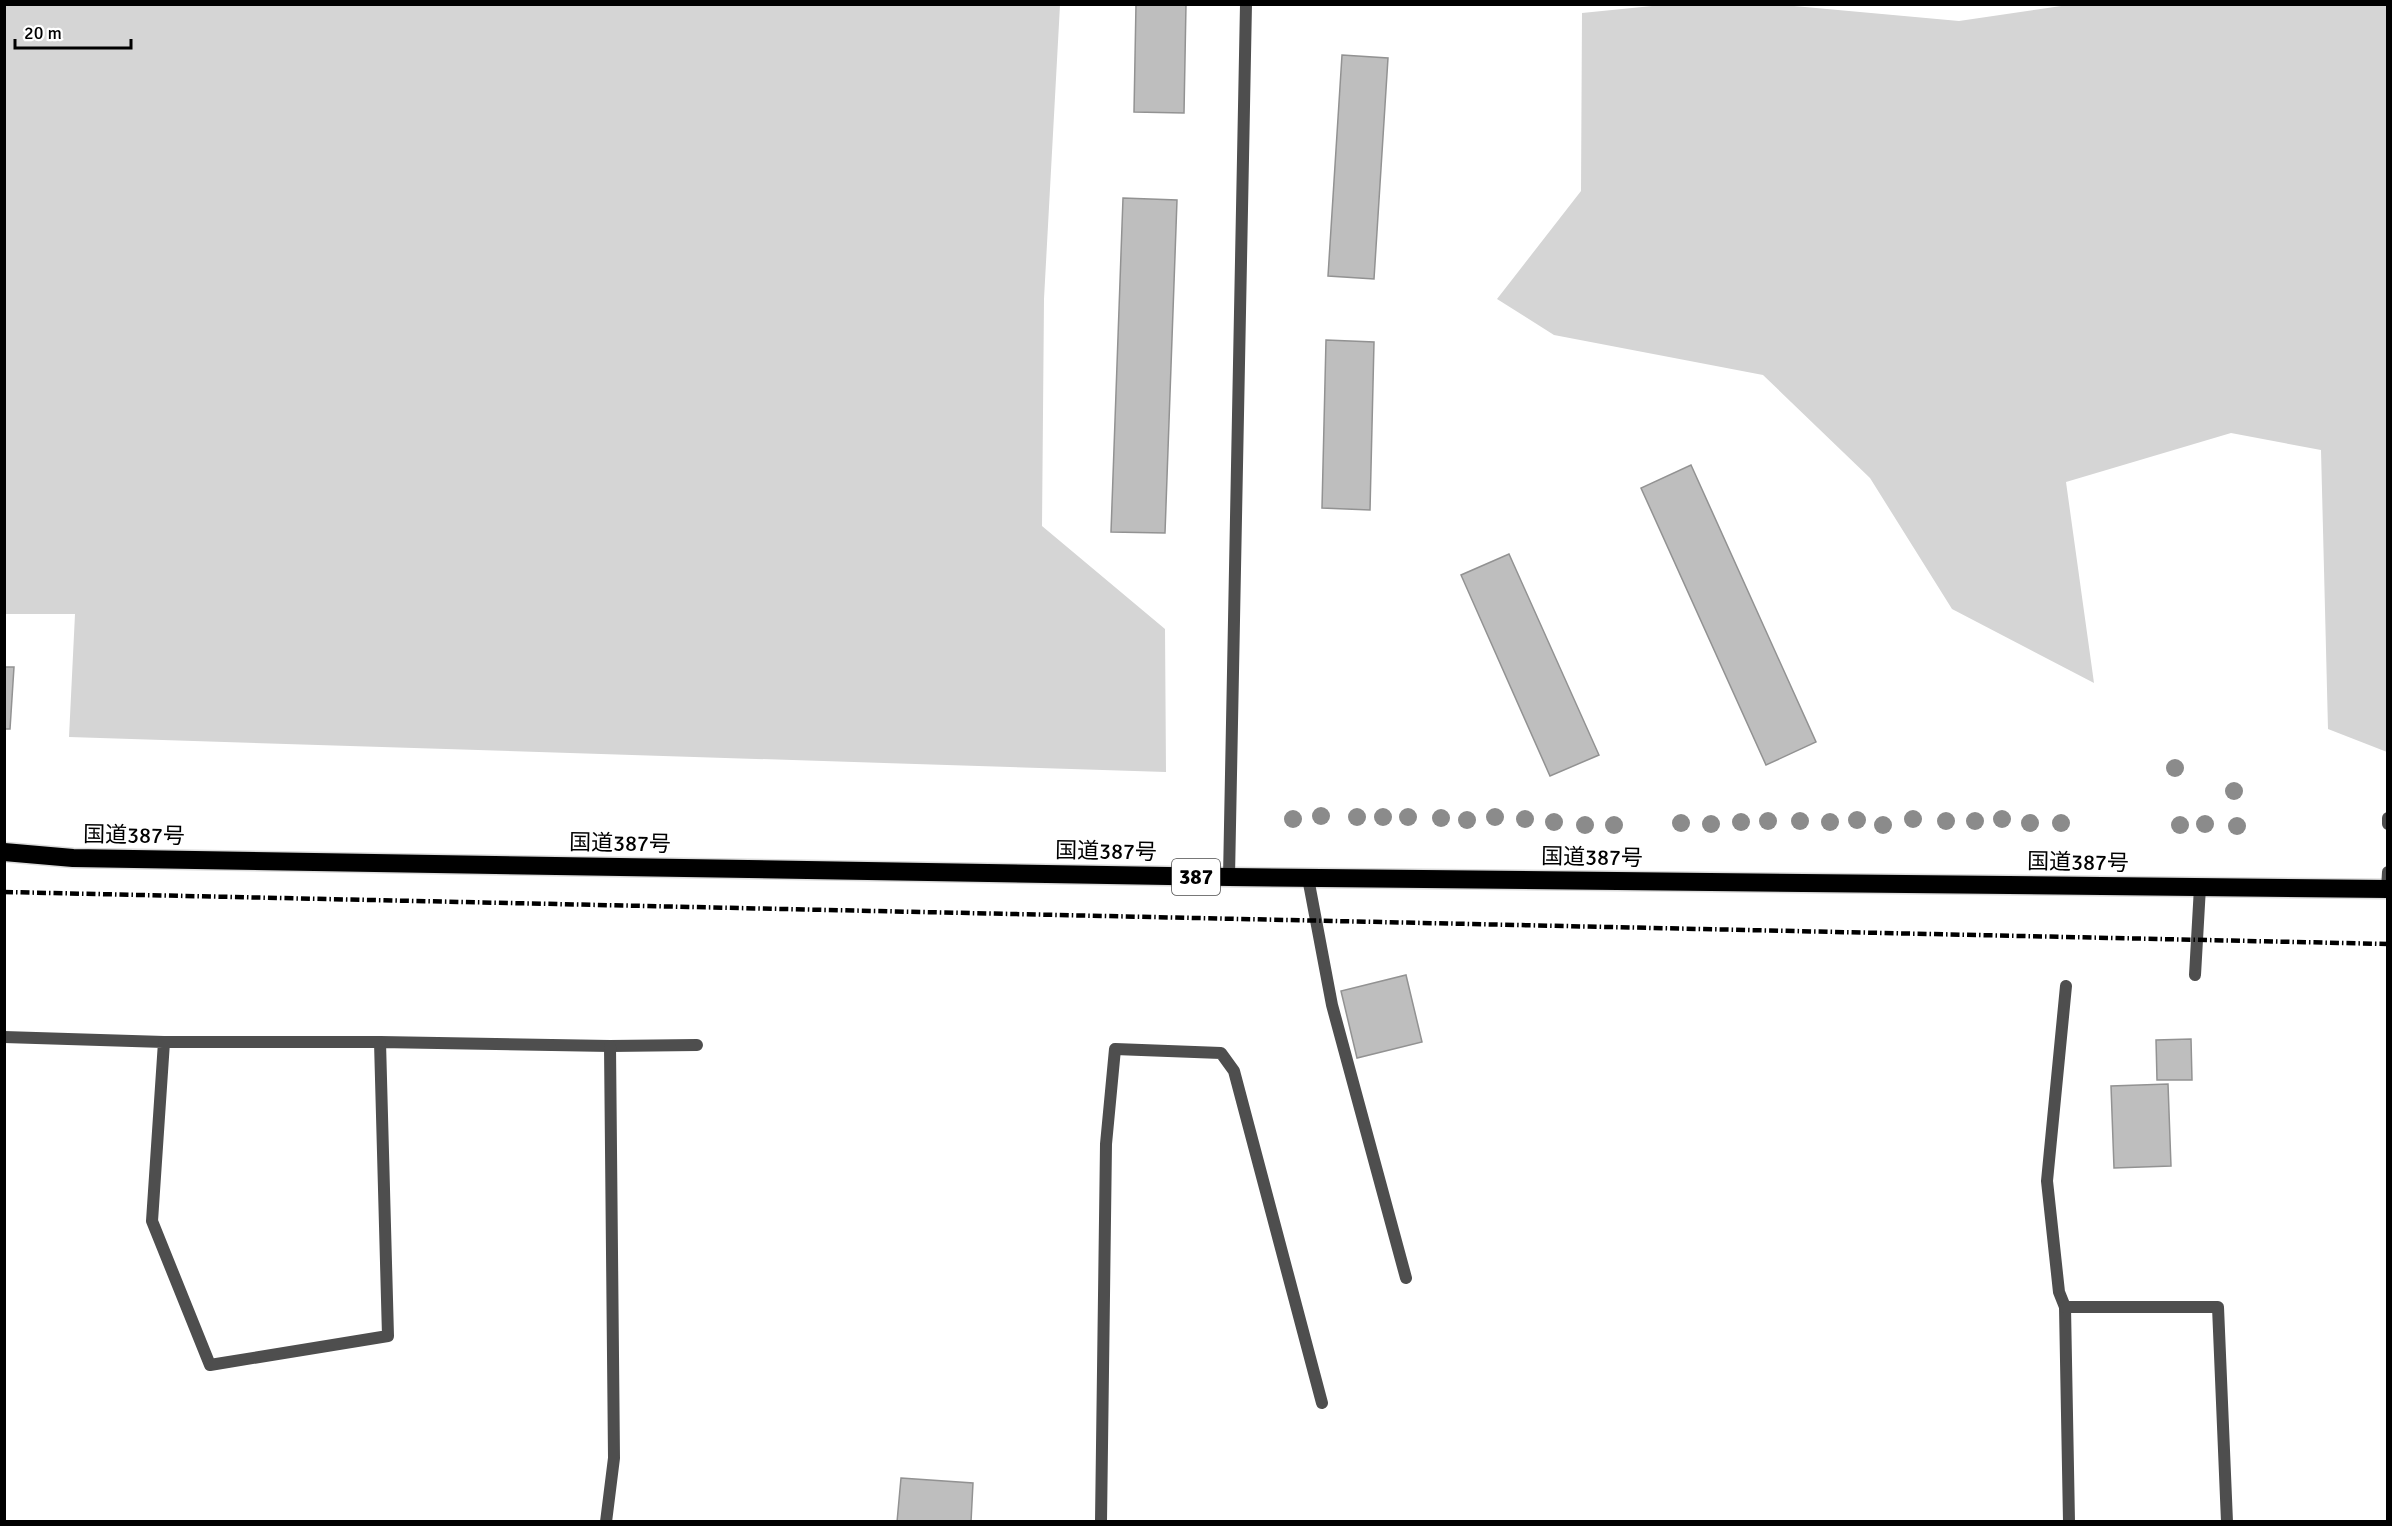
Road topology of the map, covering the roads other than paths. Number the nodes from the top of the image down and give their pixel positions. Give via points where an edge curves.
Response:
1 (1246, 4) edge
2 (2388, 818) edge
3 (2388, 824) edge
4 (4, 852) edge
5 (2388, 872) edge
6 (1229, 877) junction
7 (1308, 878) junction
8 (2200, 887) junction
9 (2387, 889) edge
10 (2195, 975) dead end
11 (2066, 986) dead end
12 (4, 1037) edge
13 (164, 1042) junction
14 (380, 1042) junction
15 (697, 1045) dead end
16 (610, 1046) junction
17 (1406, 1278) dead end
18 (2065, 1307) junction
19 (1322, 1403) dead end
20 (606, 1521) edge
21 (1101, 1521) edge
22 (2069, 1521) edge
23 (2227, 1521) edge

1 - 6 street
2 - 3 street
4 - 6 highway, 国道387号 / 387 via 73,858
5 - 9 street
6 - 7 highway, 国道387号 / 387
7 - 8 highway, 国道387号 / 387
7 - 17 street via 1332,1005
8 - 9 highway, 国道387号 / 387
8 - 10 street
11 - 18 street via 2047,1181 2059,1292
12 - 13 street
13 - 14 street
13 - 14 street via 152,1221 210,1365 388,1336
14 - 16 street
15 - 16 street
16 - 20 street via 614,1458
18 - 22 street
18 - 23 street via 2218,1307
19 - 21 street via 1234,1071 1221,1053 1115,1049 1106,1144

